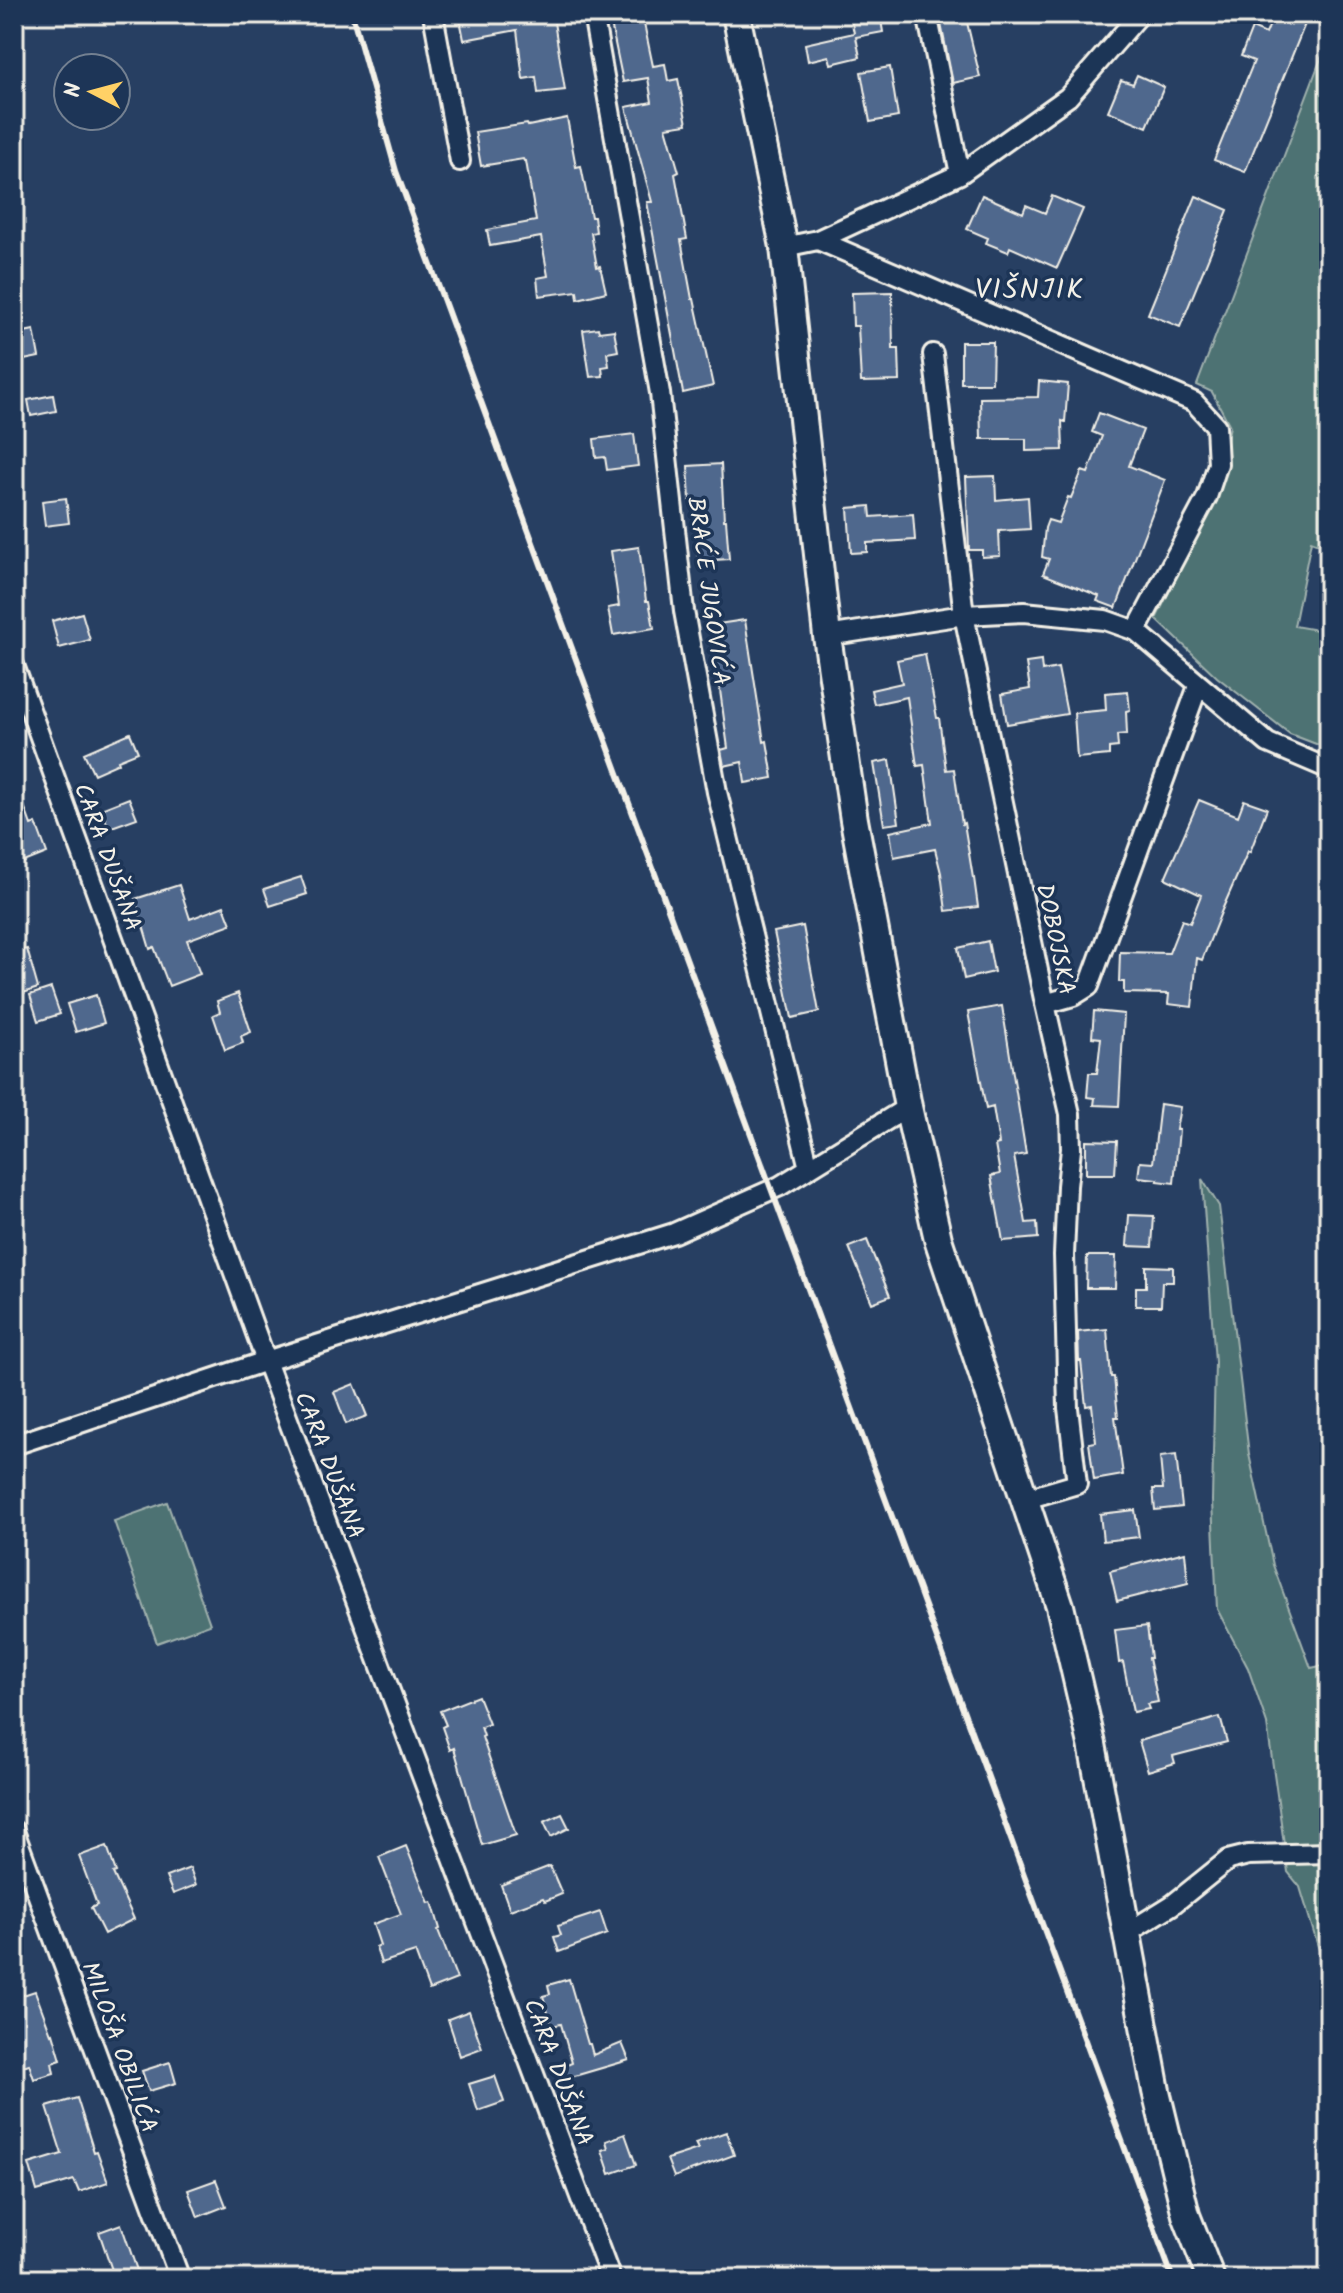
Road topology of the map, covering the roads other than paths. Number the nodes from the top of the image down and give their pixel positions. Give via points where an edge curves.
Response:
1 (433, 14) edge
2 (593, 14) edge
3 (736, 14) edge
4 (927, 14) edge
5 (1140, 14) edge
6 (460, 161) dead end
7 (960, 174) junction
8 (818, 240) junction
9 (784, 247) junction
10 (933, 354) dead end
11 (964, 615) junction
12 (1136, 631) junction
13 (827, 636) junction
14 (14, 665) edge
15 (1198, 686) junction
16 (1329, 769) edge
17 (1045, 1004) junction
18 (908, 1107) junction
19 (809, 1168) junction
20 (266, 1361) junction
21 (14, 1445) edge
22 (1026, 1499) junction
23 (14, 1831) edge
24 (1329, 1853) edge
25 (1127, 1933) junction
26 (180, 2279) edge
27 (611, 2279) edge
28 (1211, 2279) edge

1 - 6 street
2 - 19 street, BRAĆE JUGOVIĆA via 660,393 684,611 717,792
3 - 9 main road
4 - 7 street
5 - 7 street via 1068,97
7 - 8 street
8 - 9 street
8 - 12 street via 1194,402 1216,426 1218,464 1207,497
9 - 13 main road
10 - 11 street, DOBOJSKA
11 - 12 street via 1069,615
11 - 13 street
11 - 17 street, DOBOJSKA
12 - 15 street
13 - 18 main road via 854,820
14 - 20 street, CARA DUŠANA
15 - 16 street via 1268,743
15 - 17 street via 1089,986
17 - 22 street, DOBOJSKA via 1070,1114 1064,1255 1068,1408 1077,1484
18 - 19 street
18 - 22 main road via 938,1239
19 - 20 street via 674,1233
20 - 21 street
20 - 27 street, CARA DUŠANA
22 - 25 main road via 1064,1621
23 - 26 street, MILOŠA OBILIĆA
24 - 25 street via 1228,1860
25 - 28 main road via 1186,2215

